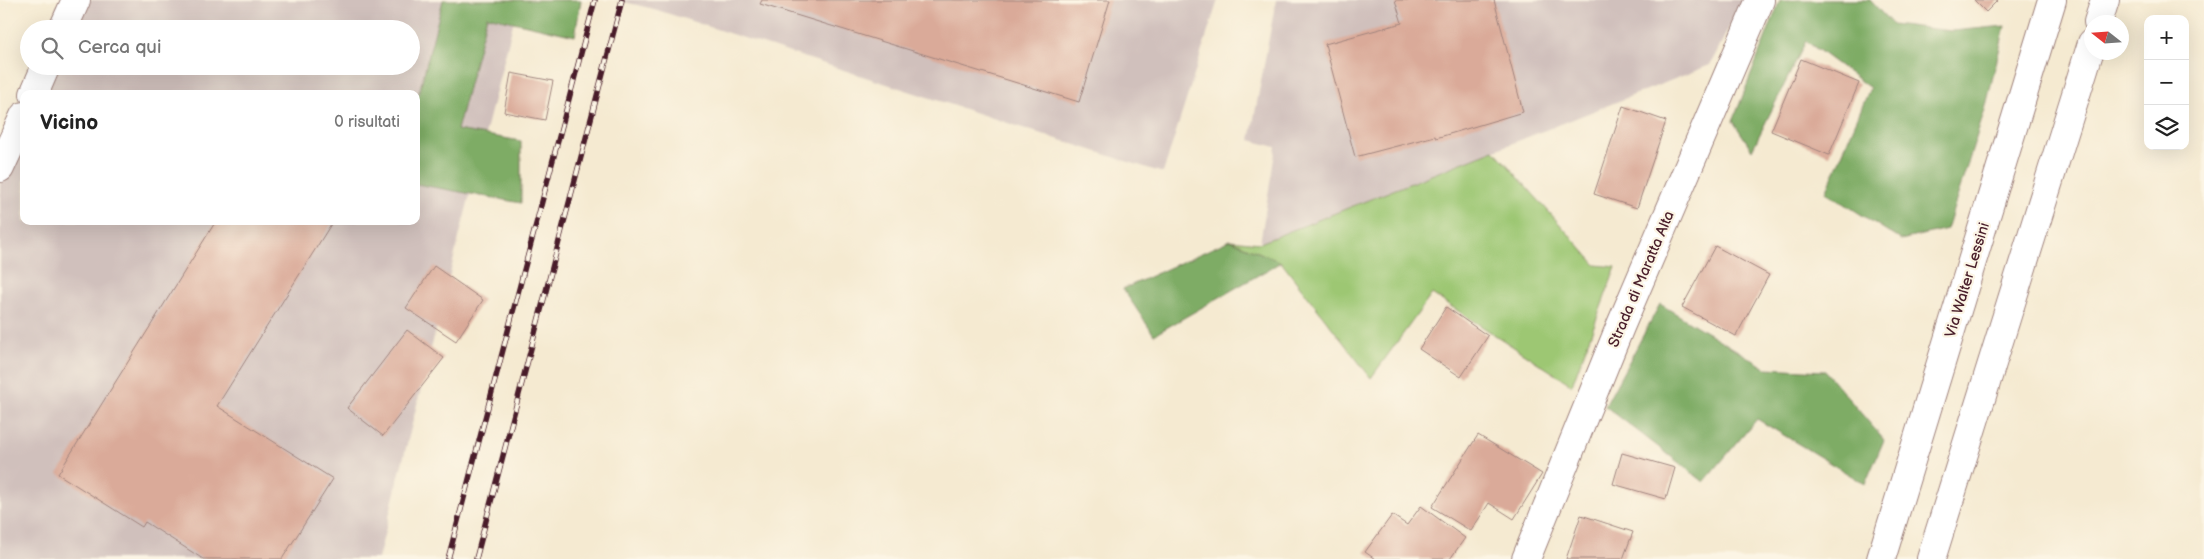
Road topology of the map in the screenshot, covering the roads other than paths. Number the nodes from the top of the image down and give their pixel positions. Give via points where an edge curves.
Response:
1 (76, 0) edge
2 (1760, 0) edge
3 (2052, 0) edge
4 (2105, 0) edge
5 (2100, 15) edge
6 (68, 20) edge
7 (2087, 60) edge
8 (42, 75) edge
9 (36, 90) edge
10 (20, 125) edge
11 (0, 168) edge
12 (1526, 559) edge
13 (1881, 559) edge
14 (1931, 559) edge

1 - 6 main road
2 - 12 main road, Strada di Maratta Alta via 1620,327
3 - 13 main road, Via Walter Lessini
4 - 5 main road
7 - 14 main road
8 - 9 main road
10 - 11 main road

